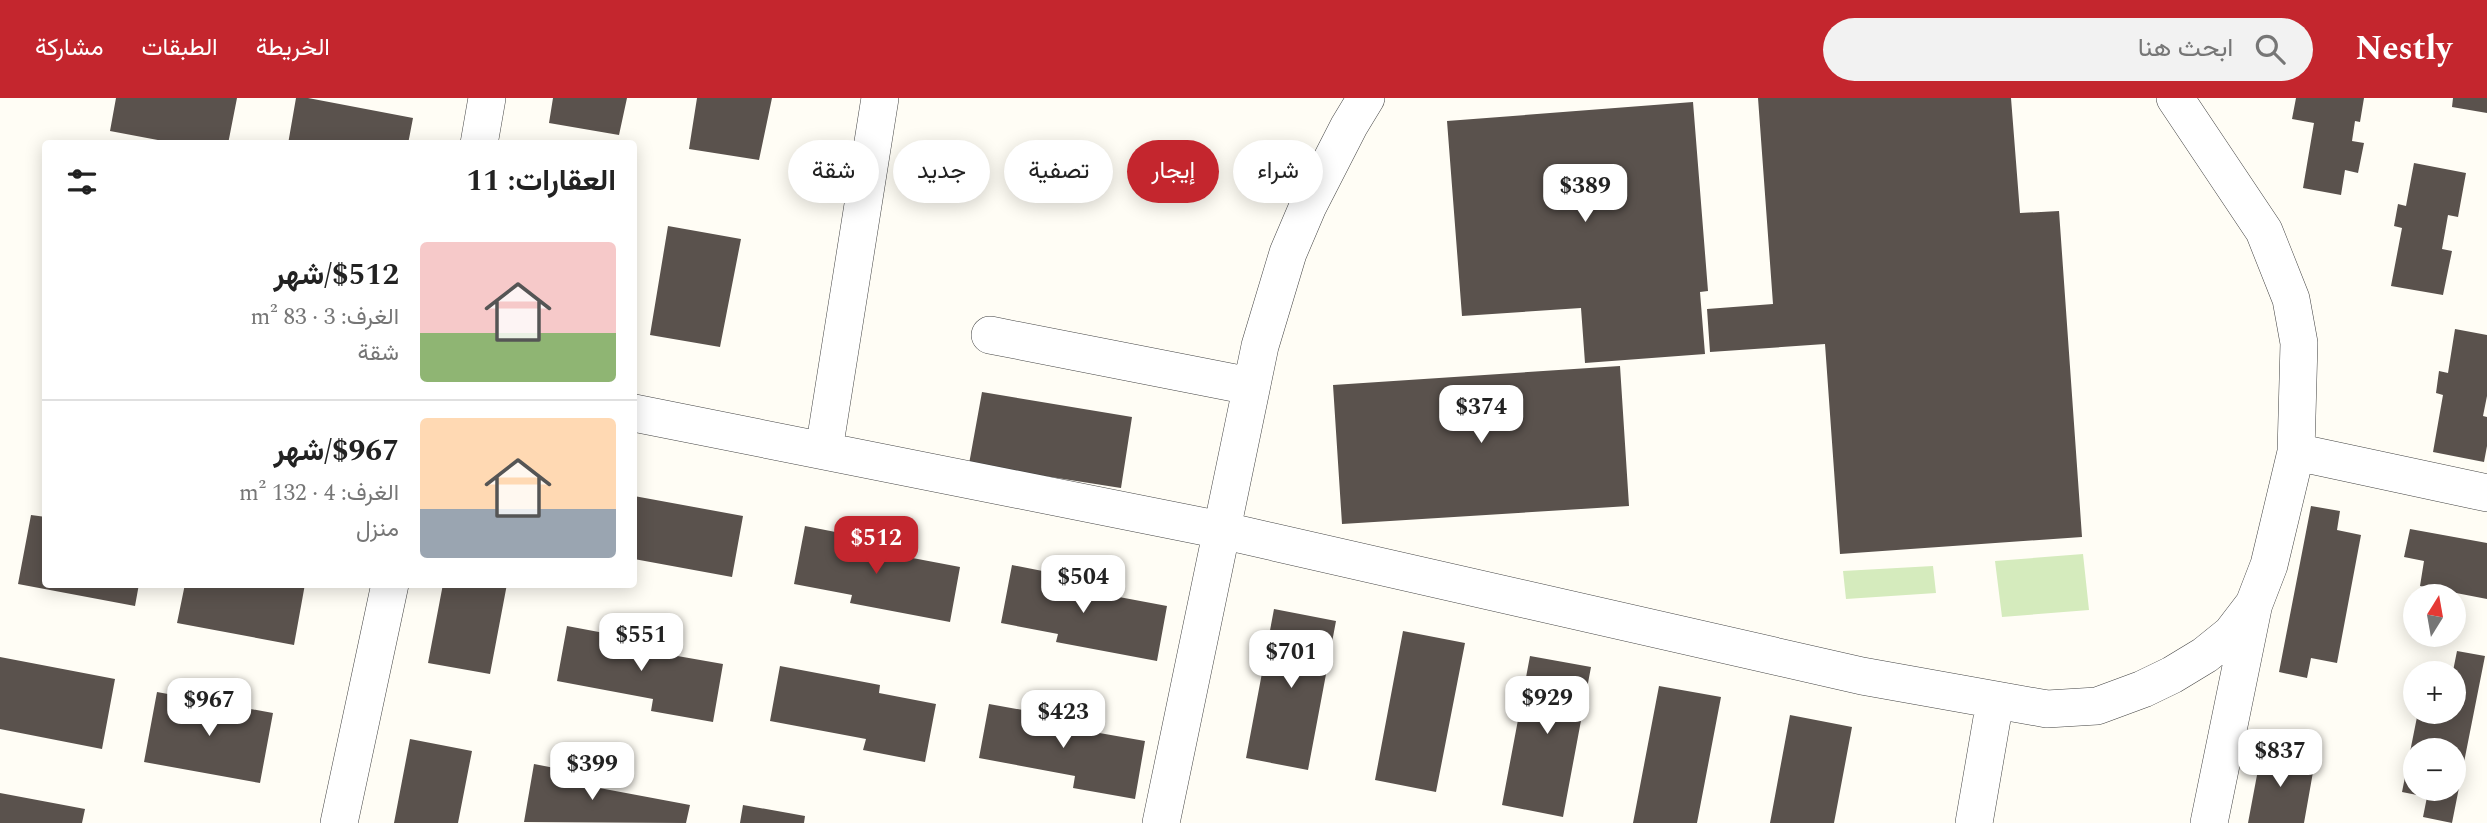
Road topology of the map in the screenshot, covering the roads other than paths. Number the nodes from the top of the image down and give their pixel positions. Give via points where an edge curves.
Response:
1 (487, 98) edge
2 (880, 98) edge
3 (1366, 98) edge
4 (2175, 98) edge
5 (479, 140) edge
6 (990, 335) dead end
7 (1250, 386) junction
8 (637, 414) edge
9 (824, 450) junction
10 (2295, 452) junction
11 (2487, 493) edge
12 (1221, 530) junction
13 (389, 588) edge
14 (2254, 604) junction
15 (1995, 701) junction
16 (339, 823) edge
17 (1161, 823) edge
18 (1974, 823) edge
19 (2209, 823) edge

1 - 5 street
2 - 9 street
3 - 7 street via 1313,194 1288,253
4 - 10 street via 2264,231 2291,299 2299,343
6 - 7 street
7 - 12 street
8 - 9 street
9 - 12 street
10 - 11 street
10 - 14 street via 2269,565
12 - 15 street via 1862,676
12 - 17 street
13 - 16 street
14 - 15 street via 2231,634 2205,656 2115,700 2097,706 2047,709
14 - 19 street
15 - 18 street

